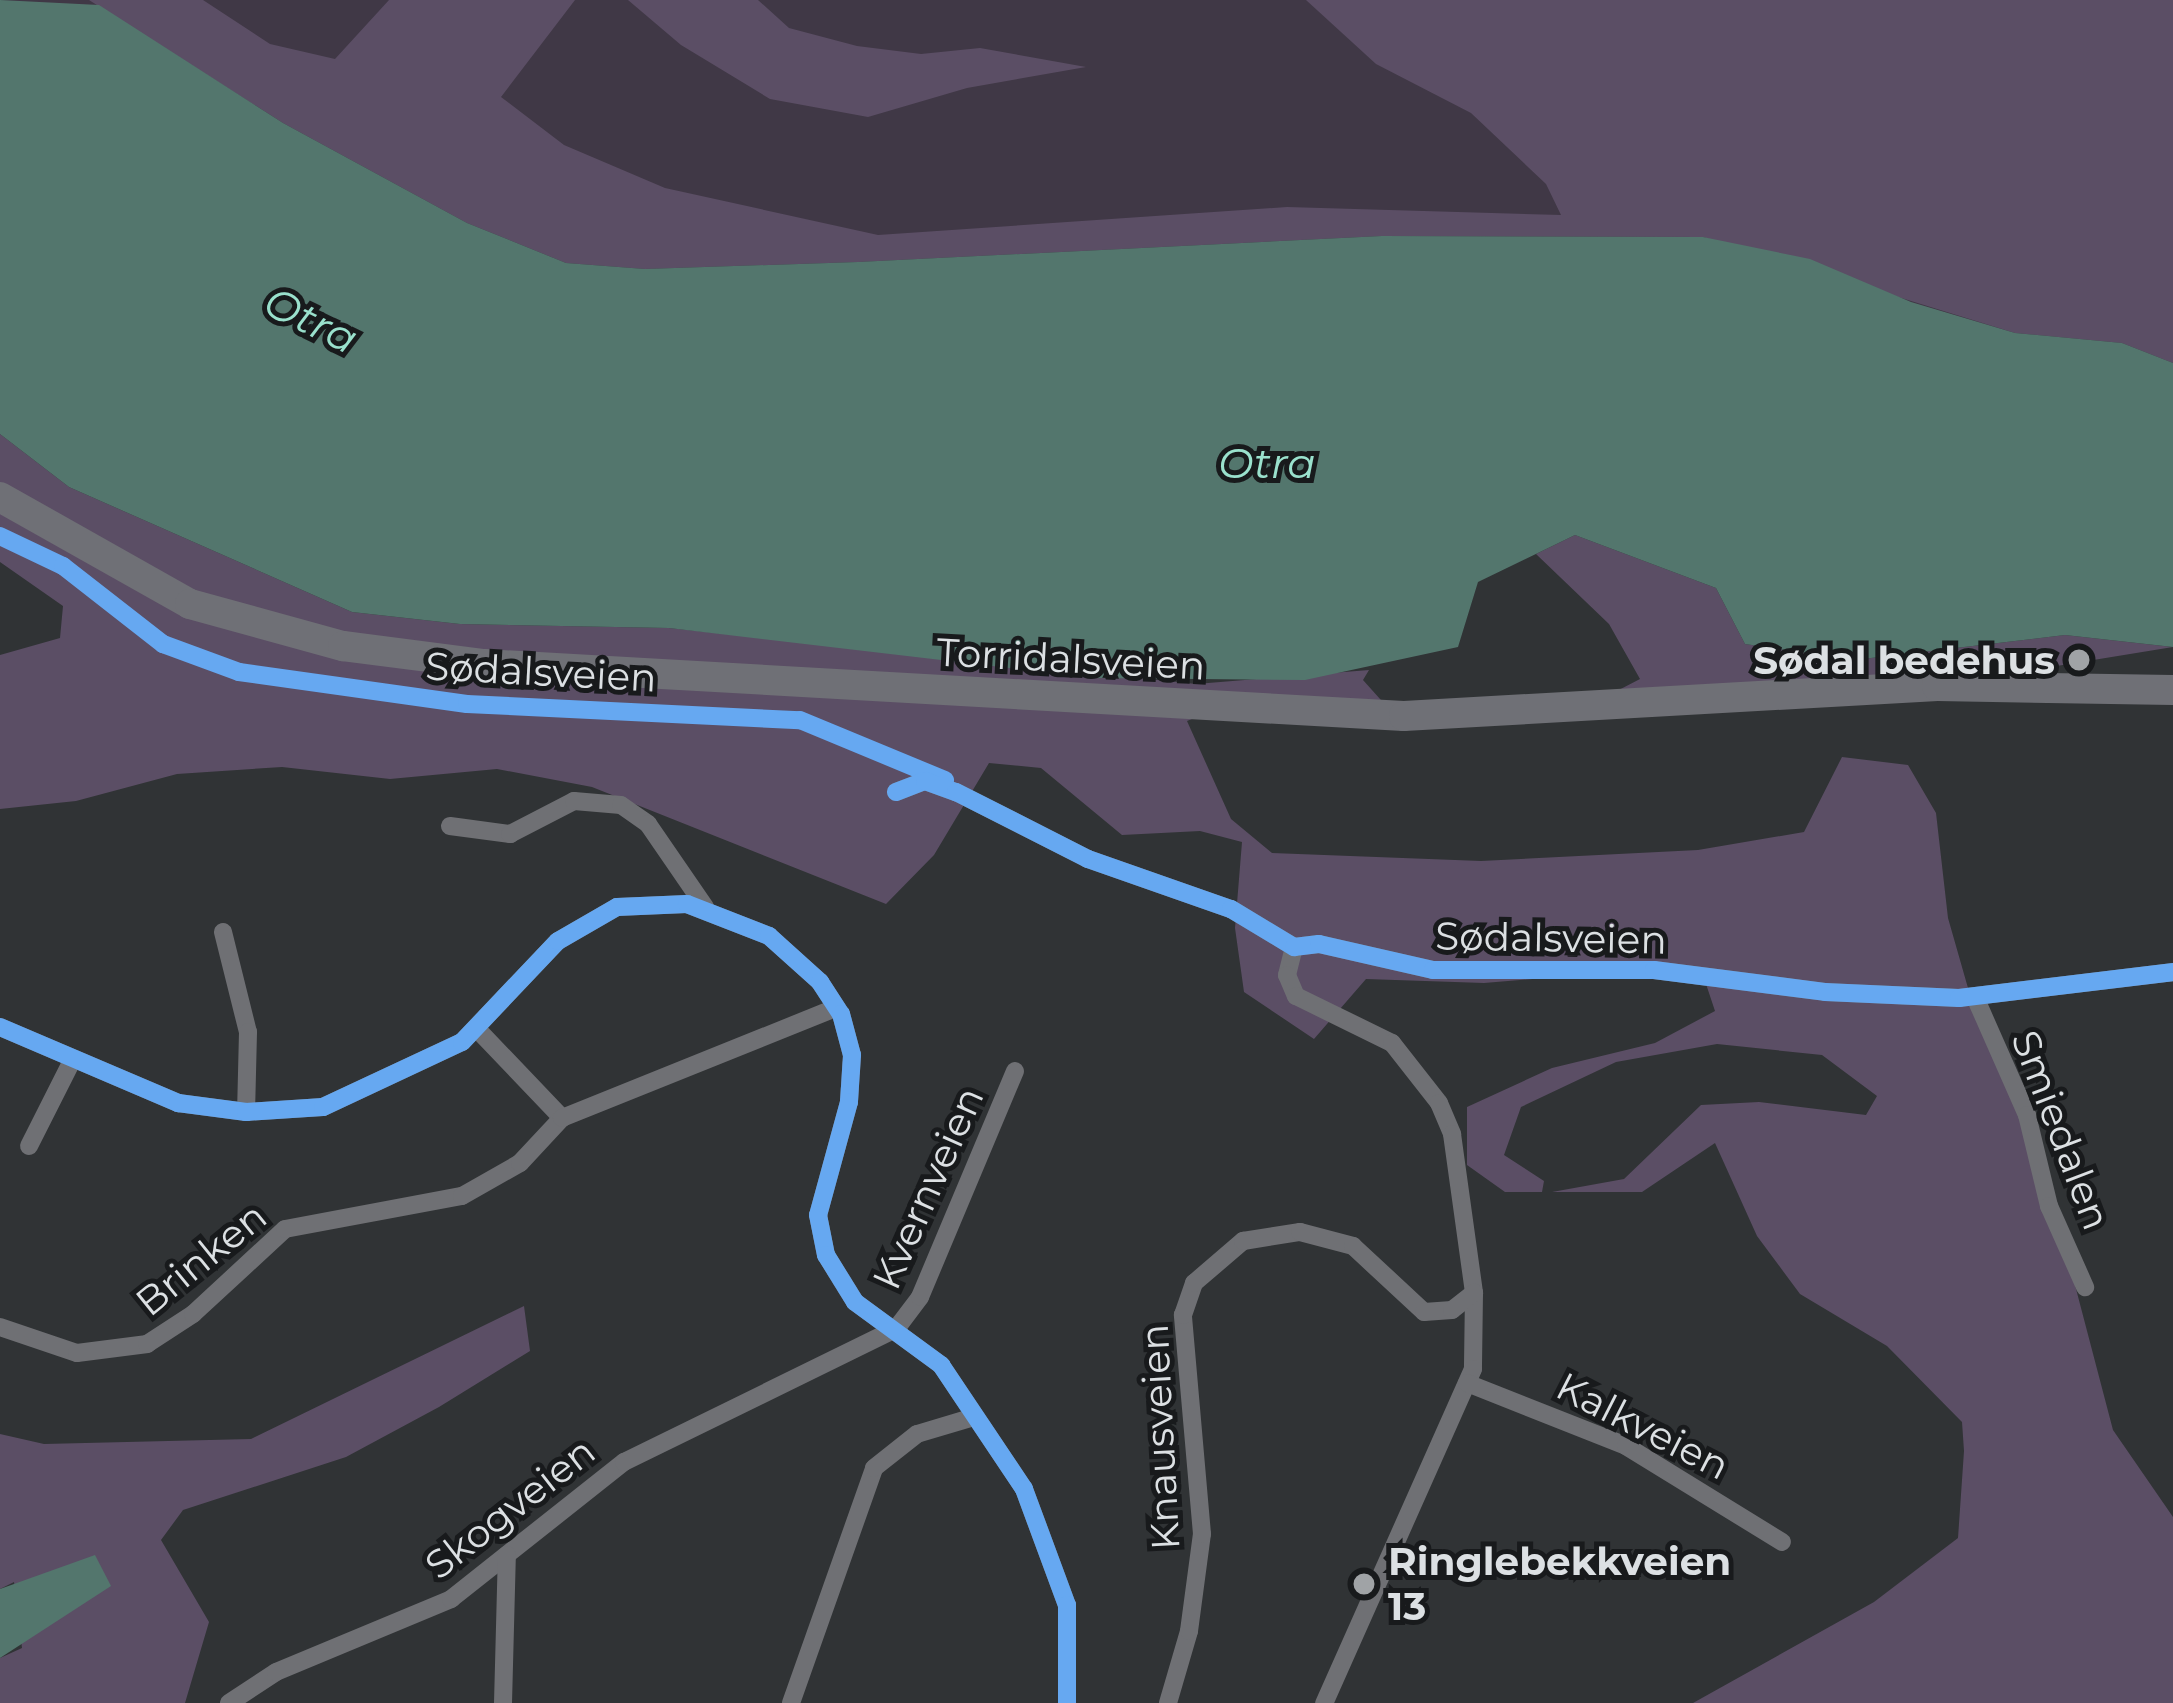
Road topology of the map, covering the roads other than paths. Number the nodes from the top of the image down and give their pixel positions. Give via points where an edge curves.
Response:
1 (0, 497) edge
2 (2173, 690) edge
3 (896, 792) dead end
4 (450, 826) dead end
5 (705, 908) junction
6 (223, 932) dead end
7 (1294, 947) junction
8 (2173, 972) edge
9 (1976, 997) junction
10 (836, 1008) junction
11 (0, 1027) edge
12 (478, 1030) junction
13 (73, 1059) junction
14 (1016, 1071) dead end
15 (246, 1112) junction
16 (562, 1118) junction
17 (29, 1147) dead end
18 (2085, 1287) dead end
19 (1474, 1293) junction
20 (0, 1327) edge
21 (896, 1329) junction
22 (1467, 1383) junction
23 (974, 1417) junction
24 (1782, 1542) dead end
25 (507, 1555) junction
26 (229, 1703) edge
27 (502, 1703) edge
28 (791, 1703) edge
29 (1067, 1703) edge
30 (1168, 1703) edge
31 (1324, 1703) edge

1 - 2 main road, Torridalsveien via 190,604 344,646 484,664 1404,716 1937,686
3 - 7 street, Sødalsveien via 925,781 956,792 1088,859 1231,909
4 - 5 street via 510,834 574,801 621,805 649,824
5 - 10 street via 790,952
5 - 12 street via 640,903 576,926
6 - 15 street via 248,1032
7 - 9 street, Sødalsveien via 1319,944 1462,973 1654,970 1826,992
7 - 19 street via 1287,975 1296,996 1392,1043 1439,1103 1452,1134
8 - 9 street, Sødalsveien
9 - 18 street, Smiedalen via 2027,1114 2049,1206
10 - 16 street, Brinken
10 - 21 street via 853,1081 822,1195 820,1237 855,1301
11 - 13 street
12 - 15 street via 347,1100
12 - 16 street
13 - 15 street via 178,1103
13 - 17 street
14 - 21 street, Kvernveien via 920,1297
16 - 20 street, Brinken via 520,1163 462,1196 284,1229 194,1314 147,1344 76,1353
19 - 22 street via 1476,1351
19 - 30 street, Knausveien via 1452,1310 1424,1312 1353,1246 1300,1232 1243,1241 1194,1283 1183,1316 1202,1534 1190,1630
21 - 23 street, Kvernveien via 941,1365
21 - 25 street, Skogveien via 624,1462
22 - 24 street, Kalkveien via 1626,1446
22 - 31 street
23 - 28 street via 917,1434 874,1468
23 - 29 street, Kvernveien via 1024,1489 1060,1572 1071,1634
25 - 26 street, Skogveien via 451,1599 275,1672
25 - 27 street

